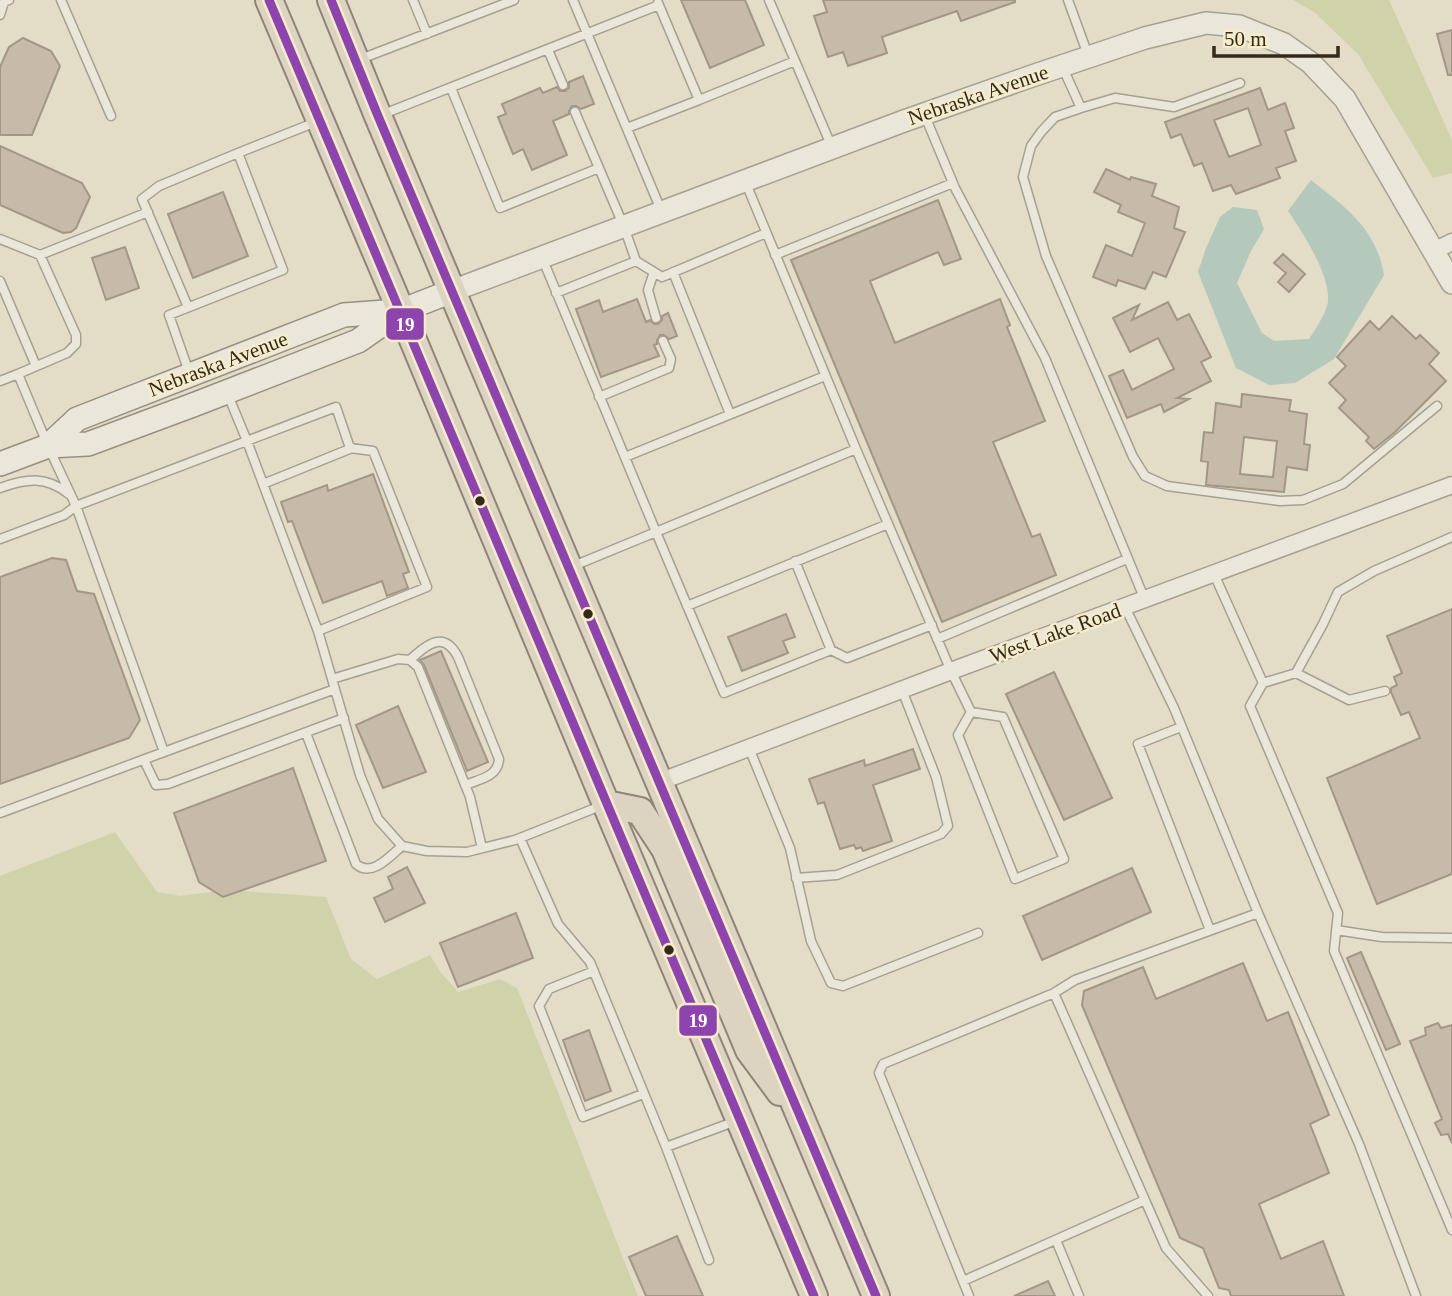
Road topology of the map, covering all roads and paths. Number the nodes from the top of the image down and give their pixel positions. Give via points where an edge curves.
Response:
1 (9, 0) edge
2 (61, 0) edge
3 (269, 0) edge
4 (331, 0) edge
5 (413, 0) edge
6 (513, 0) edge
7 (573, 0) edge
8 (769, 0) edge
9 (1069, 0) edge
10 (658, 2) edge
11 (0, 15) edge
12 (427, 34) junction
13 (588, 34) junction
14 (548, 50) junction
15 (1089, 57) junction
16 (356, 61) junction
17 (795, 61) junction
18 (1062, 66) junction
19 (1240, 83) dead end
20 (563, 85) dead end
21 (451, 88) junction
22 (699, 100) junction
23 (1081, 108) junction
24 (575, 112) dead end
25 (924, 114) junction
26 (111, 116) dead end
27 (378, 116) junction
28 (320, 120) junction
29 (627, 128) junction
30 (832, 148) junction
31 (238, 153) junction
32 (599, 168) junction
33 (744, 181) junction
34 (953, 183) junction
35 (148, 212) junction
36 (662, 212) junction
37 (624, 227) junction
38 (766, 233) junction
39 (0, 239) edge
40 (1443, 246) edge
41 (40, 255) junction
42 (775, 255) junction
43 (542, 257) junction
44 (636, 261) junction
45 (654, 272) junction
46 (673, 272) junction
47 (0, 281) edge
48 (1452, 283) edge
49 (452, 291) junction
50 (556, 293) junction
51 (188, 307) junction
52 (401, 311) junction
53 (656, 318) dead end
54 (663, 341) dead end
55 (36, 366) junction
56 (18, 374) junction
57 (190, 375) junction
58 (825, 376) junction
59 (0, 381) edge
60 (227, 392) junction
61 (599, 397) junction
62 (1437, 406) dead end
63 (730, 414) junction
64 (247, 441) junction
65 (48, 446) junction
66 (352, 448) junction
67 (856, 449) junction
68 (625, 457) junction
69 (0, 464) edge
70 (263, 484) junction
71 (1452, 485) edge
72 (0, 488) edge
73 (71, 496) junction
74 (76, 506) junction
75 (888, 524) junction
76 (656, 532) junction
77 (1452, 537) edge
78 (0, 539) edge
79 (1127, 559) junction
80 (795, 561) junction
81 (569, 568) junction
82 (1214, 574) junction
83 (1145, 600) junction
84 (687, 606) junction
85 (1125, 607) junction
86 (932, 625) junction
87 (318, 631) junction
88 (937, 639) junction
89 (831, 650) junction
90 (410, 660) junction
91 (951, 671) junction
92 (1296, 673) junction
93 (332, 679) junction
94 (1262, 683) junction
95 (335, 688) junction
96 (902, 690) junction
97 (1385, 691) dead end
98 (971, 712) junction
99 (344, 718) junction
100 (1181, 727) junction
101 (306, 733) junction
102 (749, 748) junction
103 (164, 752) junction
104 (144, 760) junction
105 (659, 782) junction
106 (466, 785) junction
107 (606, 804) junction
108 (0, 813) edge
109 (520, 838) junction
110 (402, 846) junction
111 (482, 848) junction
112 (796, 878) junction
113 (1258, 913) junction
114 (1210, 930) junction
115 (1336, 930) junction
116 (978, 933) dead end
117 (1452, 939) edge
118 (593, 971) junction
119 (1054, 993) junction
120 (643, 1094) junction
121 (740, 1119) junction
122 (804, 1124) junction
123 (666, 1147) junction
124 (1145, 1200) junction
125 (1452, 1230) edge
126 (1056, 1240) junction
127 (709, 1260) dead end
128 (964, 1282) junction
129 (814, 1296) edge
130 (876, 1296) edge
131 (970, 1296) edge
132 (1079, 1296) edge
133 (1208, 1296) edge
134 (1416, 1296) edge

1 - 11 lane
2 - 26 lane
3 - 28 highway
4 - 16 highway
5 - 12 lane
6 - 12 lane
7 - 13 lane
8 - 17 lane
9 - 15 lane
10 - 13 lane
10 - 22 lane
12 - 16 lane
13 - 14 lane
13 - 29 lane
14 - 20 lane
14 - 21 lane
15 - 18 street, Nebraska Avenue
15 - 40 street, Nebraska Avenue via 1206,23 1239,26 1284,44 1311,63 1345,99
16 - 27 highway
17 - 22 lane
17 - 30 lane
18 - 23 lane
18 - 25 street, Nebraska Avenue
19 - 23 lane via 1174,107 1115,98
21 - 27 lane
21 - 32 lane via 500,208
22 - 29 lane
23 - 62 lane via 1055,117 1041,132 1031,146 1023,177 1046,256 1145,476 1167,486 1303,500 1343,484
24 - 32 lane
25 - 30 street, Nebraska Avenue
25 - 34 lane
27 - 49 highway
28 - 31 lane
28 - 52 highway
29 - 36 lane
30 - 33 street, Nebraska Avenue
31 - 35 lane via 159,186 142,199
31 - 51 lane via 283,270
32 - 37 lane
33 - 36 street, Nebraska Avenue
33 - 38 lane
34 - 42 lane
34 - 79 lane via 1045,358
35 - 41 lane
35 - 51 lane
36 - 37 street, Nebraska Avenue
37 - 43 street, Nebraska Avenue
37 - 44 lane
38 - 42 lane
38 - 46 lane
39 - 41 lane
40 - 48 street, Nebraska Avenue
41 - 55 lane via 76,344
42 - 58 lane
43 - 49 street, Nebraska Avenue
43 - 50 lane
44 - 45 lane
44 - 50 lane
45 - 46 lane via 662,277
45 - 53 lane via 648,290
46 - 63 lane
47 - 55 lane
49 - 52 main road, Nebraska Avenue
49 - 81 highway
50 - 61 lane
51 - 57 lane via 169,315
52 - 57 main road, Nebraska Avenue via 344,315
52 - 60 main road, Nebraska Avenue via 358,341
52 - 107 highway
54 - 61 lane via 671,359 669,368
55 - 56 lane
56 - 59 lane
56 - 65 lane
57 - 65 main road, Nebraska Avenue via 76,419
58 - 63 lane
58 - 67 lane
60 - 64 lane
60 - 65 main road, Nebraska Avenue via 88,444
61 - 68 lane
63 - 68 lane
64 - 66 lane via 336,407
64 - 70 lane
64 - 74 lane
65 - 69 main road, Nebraska Avenue
65 - 73 lane
66 - 70 lane
66 - 87 lane via 373,451 427,587
67 - 75 lane
67 - 76 lane
68 - 76 lane
70 - 87 lane
71 - 82 street, West Lake Road
72 - 73 lane via 40,480
73 - 74 lane
74 - 78 lane
74 - 103 lane
75 - 80 lane
75 - 86 lane
76 - 81 lane
76 - 84 lane
77 - 92 lane via 1338,592
79 - 83 lane
79 - 88 lane
80 - 84 lane
80 - 89 lane
81 - 105 highway
82 - 83 street, West Lake Road
82 - 94 lane
83 - 85 street, West Lake Road
84 - 89 lane via 724,693
85 - 91 street, West Lake Road
85 - 100 lane
86 - 88 lane
86 - 89 lane via 847,658
87 - 93 lane
88 - 91 lane
90 - 93 lane via 398,659
90 - 106 lane via 418,667
90 - 106 lane via 433,643 444,642 458,657 499,759 495,774
91 - 96 street, West Lake Road
91 - 98 lane
92 - 94 lane
92 - 97 lane via 1349,700
93 - 95 lane
94 - 115 lane via 1250,706 1338,913
95 - 99 lane
95 - 103 lane
96 - 102 street, West Lake Road
96 - 112 lane via 936,777 948,826 941,834 836,876
98 - 98 lane via 958,735 1015,879 1064,859 1003,717
99 - 101 lane
99 - 110 lane via 378,819
100 - 113 lane
100 - 114 lane via 1138,744
101 - 104 lane via 169,784 156,785
101 - 110 lane via 356,864 362,869 380,865
102 - 105 street, West Lake Road
102 - 112 lane via 790,848
103 - 104 lane
104 - 108 lane
105 - 122 highway
106 - 111 lane
107 - 109 lane
107 - 121 highway
107 - 122 highway via 640,811 664,849 749,1050
109 - 111 lane
109 - 118 lane via 558,924
110 - 111 lane via 453,852
112 - 116 lane via 811,941 831,983 843,986
113 - 114 lane
113 - 134 lane via 1359,1144
114 - 119 lane via 1075,980
115 - 117 lane
115 - 125 lane via 1334,951
118 - 120 lane
118 - 120 lane via 549,989 539,1006 583,1117
119 - 124 lane
119 - 128 lane via 883,1064 879,1073
120 - 123 lane
121 - 123 lane
121 - 129 highway
122 - 130 highway
123 - 127 lane
124 - 126 lane
124 - 133 lane via 1166,1248
126 - 128 lane
126 - 132 lane
128 - 131 lane

